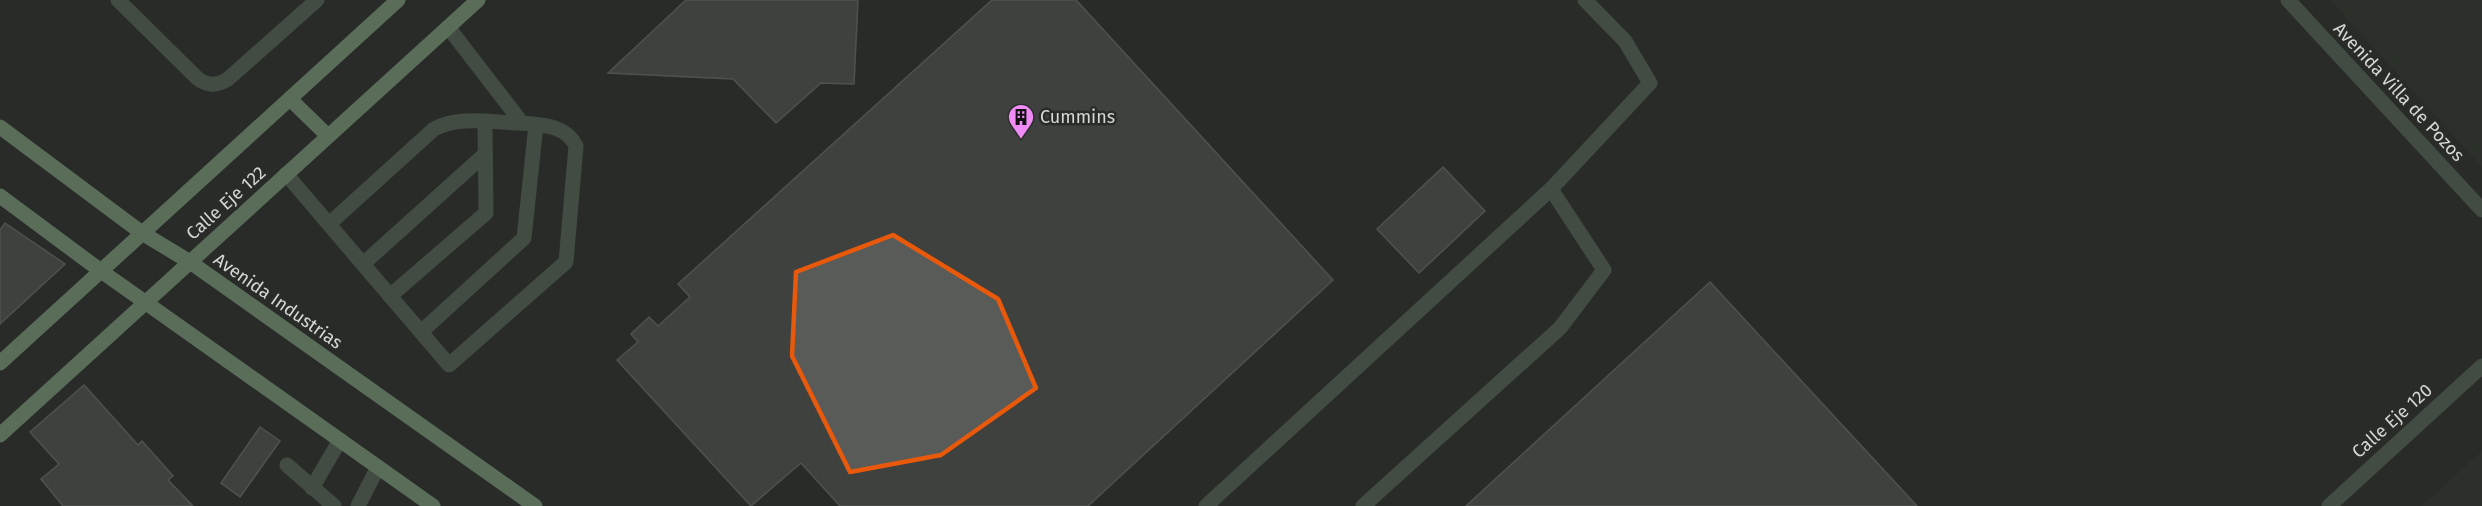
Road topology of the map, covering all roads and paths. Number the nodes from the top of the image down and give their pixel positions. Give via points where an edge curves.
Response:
1 (118, 0) edge
2 (317, 0) edge
3 (398, 0) edge
4 (478, 0) edge
5 (1585, 0) edge
6 (2288, 0) edge
7 (448, 27) junction
8 (290, 99) junction
9 (485, 123) junction
10 (529, 124) junction
11 (0, 127) edge
12 (328, 136) junction
13 (484, 155) junction
14 (286, 174) junction
15 (1551, 189) junction
16 (0, 196) edge
17 (2482, 210) edge
18 (329, 224) junction
19 (142, 233) junction
20 (190, 262) junction
21 (363, 264) junction
22 (101, 271) junction
23 (390, 296) junction
24 (146, 302) junction
25 (421, 332) junction
26 (0, 363) edge
27 (2482, 366) edge
28 (0, 435) edge
29 (340, 440) junction
30 (287, 465) dead end
31 (378, 467) junction
32 (312, 488) junction
33 (334, 506) edge
34 (358, 506) edge
35 (433, 506) edge
36 (535, 506) edge
37 (1206, 506) edge
38 (1363, 506) edge
39 (2329, 506) edge

1 - 2 street via 197,78 209,85 228,79
3 - 8 main road, Calle Eje 122
4 - 7 main road, Calle Eje 122
5 - 15 street via 1625,41 1650,82
6 - 17 street, Avenida Villa de Pozos
7 - 10 street
7 - 12 main road, Calle Eje 122
8 - 12 main road
8 - 19 main road, Calle Eje 122
9 - 10 street
9 - 13 street
9 - 18 street via 458,120 434,129
10 - 25 street via 524,238
10 - 25 street via 560,129 572,137 576,146 566,262 450,365
11 - 19 main road, Avenida Industrias
12 - 14 main road, Calle Eje 122
13 - 21 street
13 - 23 street via 486,213
14 - 18 street
14 - 20 main road, Calle Eje 122
15 - 37 street
15 - 38 street via 1604,270 1560,328
16 - 22 main road
18 - 21 street
19 - 20 main road, Avenida Industrias
19 - 22 main road, Calle Eje 122
20 - 24 main road, Calle Eje 122
20 - 36 main road, Avenida Industrias
21 - 23 street
22 - 24 main road
22 - 26 main road, Calle Eje 122
23 - 25 street
24 - 28 main road, Calle Eje 122
24 - 29 main road
27 - 39 street, Calle Eje 120
29 - 31 main road
29 - 32 street
30 - 32 street
31 - 34 street
31 - 35 main road
32 - 33 street

